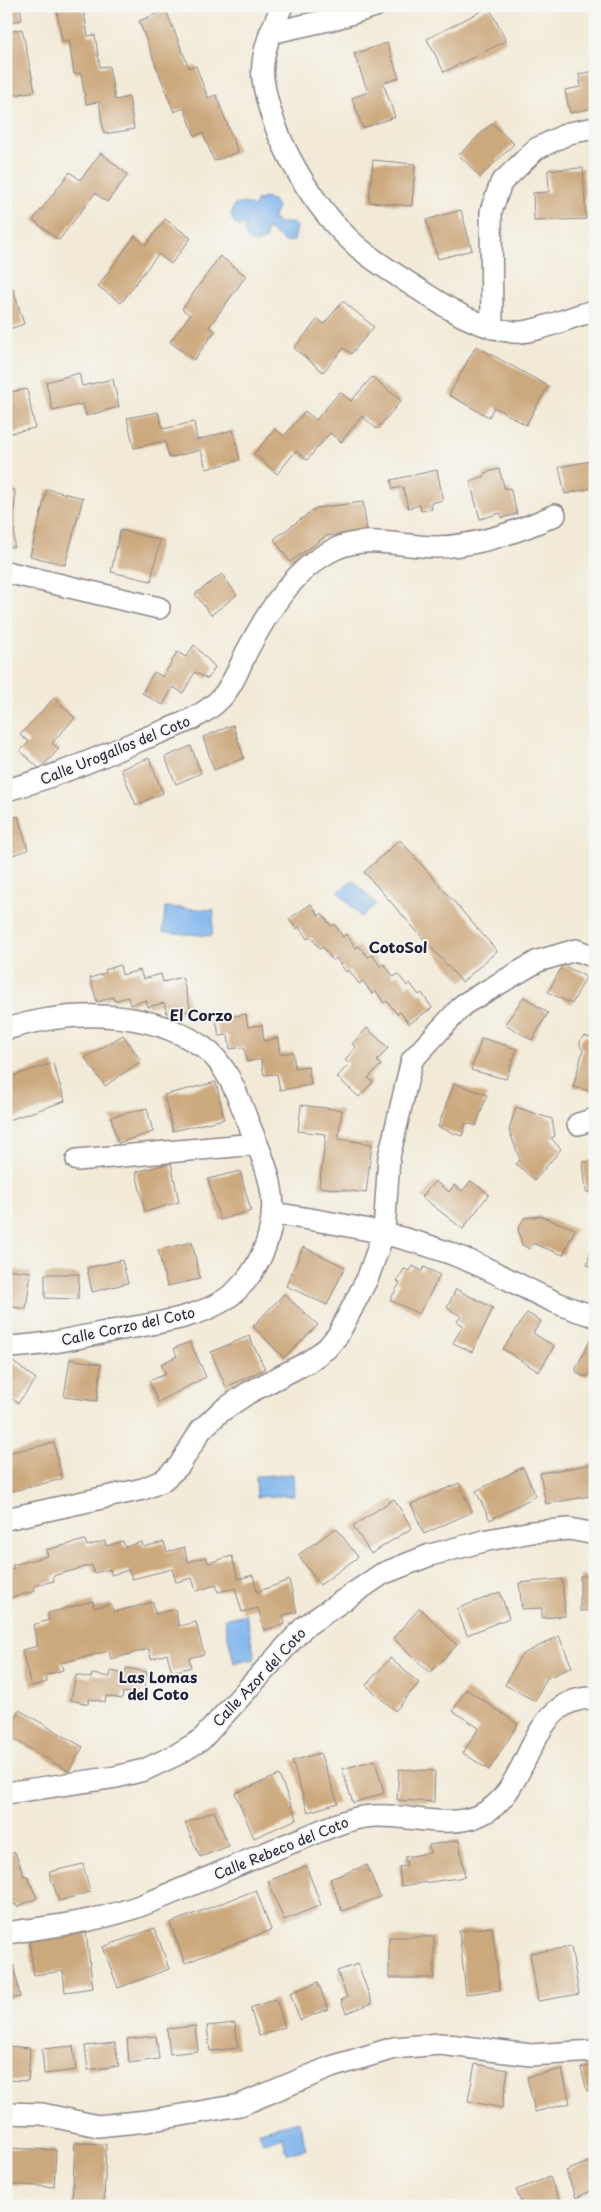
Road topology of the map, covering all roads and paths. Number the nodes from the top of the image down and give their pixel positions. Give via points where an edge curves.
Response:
1 (282, 6) edge
2 (375, 6) edge
3 (270, 33) junction
4 (595, 128) edge
5 (595, 311) edge
6 (492, 328) junction
7 (555, 515) dead end
8 (6, 572) edge
9 (159, 608) dead end
10 (6, 790) edge
11 (595, 957) edge
12 (6, 1029) edge
13 (256, 1144) junction
14 (77, 1160) dead end
15 (272, 1213) junction
16 (384, 1232) junction
17 (595, 1316) edge
18 (6, 1347) edge
19 (6, 1519) edge
20 (595, 1534) edge
21 (595, 1698) edge
22 (6, 1793) edge
23 (6, 1934) edge
24 (595, 2051) edge
25 (6, 2113) edge

1 - 3 street
2 - 3 street
3 - 6 street via 263,78 270,108 313,198 348,238 384,266 450,311
4 - 6 street via 569,132 536,149 501,183 491,211
5 - 6 street via 517,332
7 - 10 street, Calle Urogallos del Coto via 530,526 467,544 436,547 381,541 336,548 314,562 282,592 263,620 221,698 197,717 79,766
8 - 9 street
11 - 16 street via 576,950 538,961 464,1004 412,1060 390,1156
12 - 13 street, Calle Corzo del Coto via 60,1017 108,1017 141,1020 174,1031 204,1047 225,1070
13 - 14 street
13 - 15 street, Calle Corzo del Coto via 272,1189
15 - 16 street
15 - 18 street, Calle Corzo del Coto via 268,1240 254,1270 235,1292 206,1309 177,1318 83,1336
16 - 17 street via 471,1262 567,1309
16 - 19 street via 368,1277 338,1335 327,1348 220,1412 201,1430 178,1466 162,1481 143,1489
20 - 22 street, Calle Azor del Coto via 570,1529 497,1538 430,1555 382,1574 304,1627 201,1740 176,1755 144,1770 116,1777
21 - 23 street, Calle Rebeco del Coto via 569,1701 557,1710 545,1723 511,1786 497,1805 480,1815 454,1820 364,1817 267,1852 115,1915
24 - 25 street via 531,2055 440,2044 394,2048 331,2067 240,2105 147,2121 98,2126 42,2114

